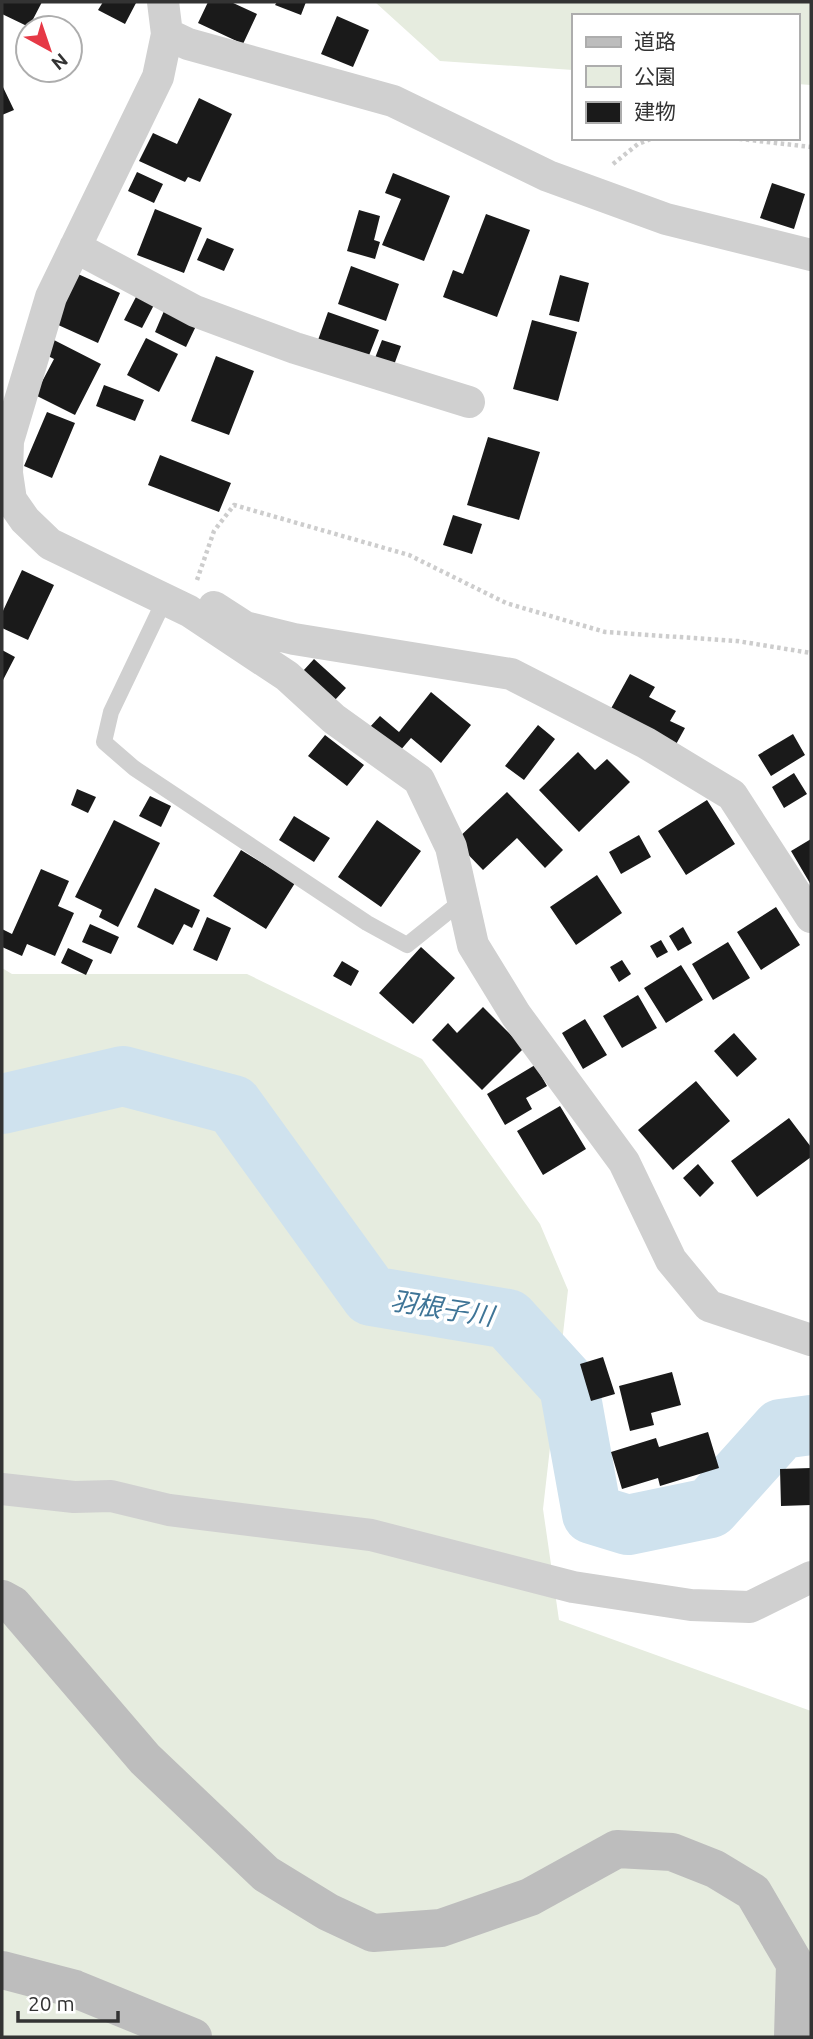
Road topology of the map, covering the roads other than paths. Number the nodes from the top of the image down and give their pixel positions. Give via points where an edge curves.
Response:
1 (163, 2) edge
2 (167, 34) junction
3 (75, 247) junction
4 (811, 255) edge
5 (468, 402) dead end
6 (179, 596) junction
7 (463, 900) junction
8 (811, 917) edge
9 (811, 1340) edge
10 (2, 1489) edge
11 (811, 1577) edge
12 (2, 1599) edge
13 (2, 1970) edge
14 (193, 2037) edge
15 (793, 2037) edge

1 - 2 street
2 - 3 street via 158,77
2 - 4 street via 188,44 393,101 548,176 666,219
3 - 5 street via 195,311
3 - 6 street via 51,297 8,441 11,500 50,544
6 - 7 street via 419,780 451,848
6 - 7 lane via 111,712 104,742 367,923 407,945
6 - 8 street via 246,627 511,674 646,743 732,795
7 - 9 street via 473,944 516,1015 624,1163 671,1260 709,1306
10 - 11 street via 111,1496 169,1510 371,1535 573,1587 691,1605 750,1607
12 - 15 street via 13,1605 155,1768 266,1874 328,1912 373,1933 442,1928 530,1897 617,1849 672,1852 715,1869 753,1892 795,1964
13 - 14 street via 75,1989

